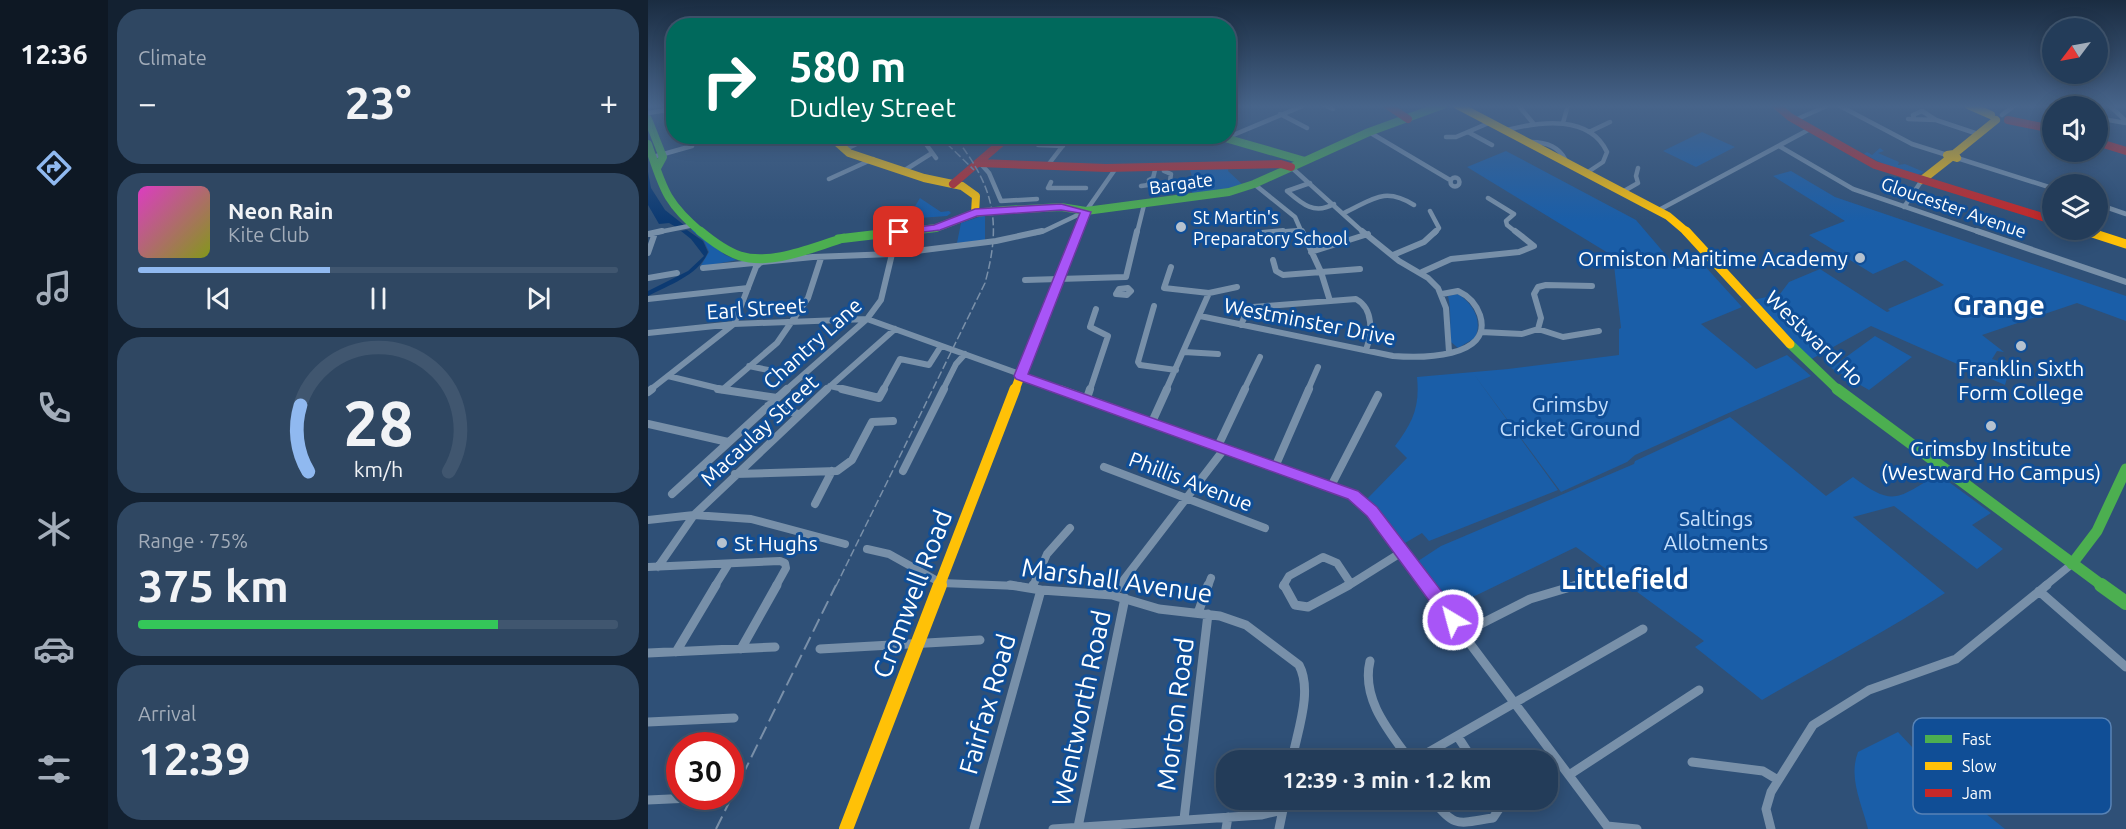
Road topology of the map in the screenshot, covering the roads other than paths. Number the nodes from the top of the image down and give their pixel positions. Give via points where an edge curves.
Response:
1 (838, 144) edge
2 (856, 144) edge
3 (926, 144) edge
4 (1000, 144) edge
5 (1245, 144) edge
6 (1343, 144) edge
7 (1389, 144) edge
8 (1534, 144) edge
9 (1603, 144) edge
10 (1783, 144) edge
11 (1837, 144) edge
12 (1911, 144) edge
13 (1967, 144) edge
14 (1038, 145) dead end
15 (2108, 145) edge
16 (1063, 146) joint
17 (1779, 146) junction
18 (844, 150) junction
19 (2125, 150) edge
20 (656, 153) edge
21 (932, 153) junction
22 (1952, 156) junction
23 (936, 158) dead end
24 (872, 159) junction
25 (1305, 161) junction
26 (980, 163) junction
27 (1048, 165) junction
28 (1292, 167) junction
29 (1116, 168) junction
30 (1638, 168) dead end
31 (1160, 169) junction
32 (905, 170) junction
33 (1174, 170) junction
34 (1588, 172) junction
35 (829, 179) dead end
36 (1450, 180) dead end
37 (1922, 180) junction
38 (1080, 181) dead end
39 (1170, 181) dead end
40 (1052, 182) dead end
41 (1310, 183) junction
42 (952, 184) junction
43 (1254, 184) junction
44 (2042, 185) edge
45 (1141, 186) dead end
46 (1076, 188) junction
47 (1101, 188) junction
48 (1624, 191) junction
49 (1488, 198) dead end
50 (1037, 199) dead end
51 (1334, 204) junction
52 (1144, 205) junction
53 (1414, 205) dead end
54 (1904, 207) junction
55 (2108, 208) edge
56 (1430, 211) dead end
57 (1657, 211) junction
58 (980, 212) junction
59 (1086, 212) junction
60 (1344, 213) junction
61 (2126, 214) edge
62 (2042, 217) edge
63 (1072, 218) junction
64 (1083, 223) junction
65 (690, 226) junction
66 (1300, 230) junction
67 (655, 233) junction
68 (1262, 233) dead end
69 (648, 234) edge
70 (1368, 234) junction
71 (2108, 238) edge
72 (2126, 244) edge
73 (813, 248) junction
74 (1311, 252) junction
75 (648, 253) edge
76 (892, 254) junction
77 (1393, 255) junction
78 (821, 258) junction
79 (1273, 260) dead end
80 (760, 263) junction
81 (1171, 267) dead end
82 (703, 268) dead end
83 (1360, 269) dead end
84 (1321, 272) junction
85 (1422, 272) junction
86 (677, 273) dead end
87 (1126, 277) junction
88 (648, 278) edge
89 (1061, 279) junction
90 (1025, 280) dead end
91 (2126, 282) edge
92 (1592, 286) dead end
93 (1124, 287) dead end
94 (1237, 287) dead end
95 (748, 288) junction
96 (1209, 293) junction
97 (1442, 294) junction
98 (648, 299) edge
99 (1330, 301) junction
100 (1154, 306) dead end
101 (1096, 309) dead end
102 (1200, 316) junction
103 (867, 319) junction
104 (792, 321) junction
105 (734, 324) junction
106 (1241, 325) junction
107 (895, 329) junction
108 (1538, 329) junction
109 (1599, 331) dead end
110 (1481, 332) junction
111 (648, 333) edge
112 (656, 333) junction
113 (648, 339) edge
114 (941, 346) junction
115 (1366, 350) junction
116 (1184, 352) junction
117 (1449, 352) junction
118 (965, 354) junction
119 (1218, 354) dead end
120 (1260, 357) dead end
121 (750, 366) junction
122 (1318, 367) dead end
123 (768, 370) dead end
124 (1176, 370) junction
125 (668, 376) junction
126 (1021, 376) junction
127 (831, 386) junction
128 (722, 390) junction
129 (648, 392) edge
130 (1378, 395) dead end
131 (777, 398) junction
132 (1087, 398) junction
133 (768, 406) junction
134 (799, 414) junction
135 (893, 421) dead end
136 (1152, 422) junction
137 (648, 424) edge
138 (728, 442) junction
139 (1222, 447) junction
140 (1104, 467) dead end
141 (1275, 467) junction
142 (2126, 469) edge
143 (832, 471) junction
144 (903, 471) dead end
145 (735, 474) junction
146 (1331, 486) junction
147 (2122, 487) edge
148 (672, 494) dead end
149 (1186, 498) junction
150 (815, 504) dead end
151 (694, 515) junction
152 (648, 520) edge
153 (1070, 528) dead end
154 (1265, 528) dead end
155 (845, 544) dead end
156 (867, 549) dead end
157 (1402, 552) junction
158 (2072, 564) junction
159 (728, 565) junction
160 (648, 567) edge
161 (658, 567) junction
162 (1211, 578) dead end
163 (941, 583) junction
164 (1351, 584) junction
165 (1577, 585) dead end
166 (1037, 589) junction
167 (2039, 591) junction
168 (1112, 595) junction
169 (1125, 598) junction
170 (2126, 603) edge
171 (1203, 614) junction
172 (1643, 629) dead end
173 (1463, 633) junction
174 (980, 640) dead end
175 (917, 643) junction
176 (775, 647) dead end
177 (741, 649) junction
178 (820, 649) dead end
179 (676, 652) junction
180 (648, 653) edge
181 (1370, 661) dead end
182 (2126, 667) edge
183 (1699, 690) dead end
184 (1515, 703) junction
185 (734, 718) dead end
186 (648, 722) edge
187 (1458, 737) junction
188 (1294, 750) edge
189 (1404, 750) edge
190 (1434, 750) edge
191 (1466, 750) edge
192 (1692, 762) dead end
193 (1569, 775) junction
194 (1778, 780) junction
195 (666, 799) edge
196 (648, 800) edge
197 (1272, 810) edge
198 (1283, 810) edge
199 (1440, 810) edge
200 (1498, 810) edge
201 (1228, 817) junction
202 (1184, 819) junction
203 (1078, 827) junction
204 (1606, 827) edge
205 (846, 829) edge
206 (974, 829) edge
207 (1053, 829) edge
208 (1226, 829) edge
209 (1279, 829) edge
210 (1637, 829) edge
211 (1771, 829) edge

1 - 18 main road
2 - 18 street
3 - 21 street
4 - 26 main road
5 - 25 main road
6 - 25 main road, Bargate
7 - 36 street
8 - 34 main road, Westward Ho
9 - 34 street via 1607,152 1602,162
10 - 17 street
11 - 37 main road via 1875,165
12 - 22 street
13 - 22 main road
14 - 16 street
15 - 19 main road
16 - 27 street
17 - 54 street, Gloucester Avenue via 1849,187
17 - 57 street
18 - 24 main road
20 - 20 street via 692,146
20 - 65 main road via 665,194
21 - 23 street
21 - 32 street
22 - 37 main road
22 - 44 street
24 - 32 main road
24 - 35 street
25 - 28 main road, Bargate
26 - 27 main road
26 - 42 main road
26 - 50 street via 989,173 999,201
27 - 29 main road
28 - 33 main road via 1281,164
28 - 41 street
28 - 43 main road, Bargate
29 - 31 main road
29 - 47 street
30 - 48 street via 1638,183
31 - 33 main road
31 - 45 street via 1148,185
32 - 42 main road
33 - 39 street
34 - 48 main road, Westward Ho
37 - 54 street
37 - 62 main road
38 - 46 street
40 - 46 street via 1048,188
41 - 51 street
41 - 51 street via 1287,191 1309,210
42 - 58 main road via 975,194
43 - 52 main road, Bargate via 1229,192
43 - 66 street via 1295,217
46 - 47 street
47 - 59 street
48 - 57 main road, Westward Ho
49 - 85 street via 1514,214 1507,225 1534,246 1519,252 1451,259
51 - 60 street
52 - 59 main road, Bargate
52 - 87 street
53 - 60 street via 1401,195 1390,194
54 - 91 street, Gloucester Avenue
55 - 61 street
56 - 77 street via 1439,228 1436,233
57 - 158 main road, Westward Ho via 1687,232 1818,374
58 - 59 main road, Bargate, bridge via 1061,207
58 - 73 main road, Bargate via 926,230 844,238
59 - 63 street
59 - 64 main road, Cromwell Road
60 - 70 street
63 - 64 street
63 - 76 street via 1044,231
64 - 89 main road, Cromwell Road
65 - 67 street
65 - 73 main road, Bargate via 735,255 747,258
66 - 68 street
66 - 74 street
67 - 69 street
67 - 75 street
70 - 74 street
70 - 77 street
71 - 72 main road
73 - 78 street
73 - 80 street
74 - 84 street
76 - 78 street
76 - 103 street, Chantry Lane via 881,300
77 - 85 street
78 - 104 street via 808,298
79 - 84 street via 1276,271 1283,275
80 - 82 street
80 - 95 street
81 - 96 street via 1164,288
83 - 84 street
84 - 99 street
85 - 97 street
86 - 88 street
87 - 89 street
87 - 93 street
89 - 90 street
89 - 126 main road, Cromwell Road
92 - 108 street via 1538,287 1534,294 1541,318
94 - 96 street
95 - 98 street
95 - 105 street
96 - 102 street
97 - 110 street via 1457,291 1471,300
97 - 117 street via 1448,317 1445,334
99 - 106 street via 1253,307
99 - 115 street via 1356,299 1367,306 1371,337
100 - 124 street via 1137,362
101 - 132 street via 1090,327 1110,335
102 - 106 street, Westminster Drive
102 - 116 street
103 - 104 street, Earl Street
103 - 107 street
103 - 131 street, Chantry Lane
104 - 105 street, Earl Street
104 - 121 street via 777,343
105 - 112 street, Earl Street
105 - 125 street
106 - 115 street, Westminster Drive
107 - 114 street
107 - 127 street, Macaulay Street
108 - 109 street via 1563,337
108 - 110 street via 1522,334
110 - 117 street via 1470,345
111 - 112 street, Earl Street
112 - 113 street
114 - 118 street
114 - 127 street via 929,364 900,359 879,398
115 - 117 street, Westminster Drive via 1400,356
116 - 119 street
116 - 124 street
118 - 126 street
118 - 144 street via 956,364
120 - 139 street
121 - 123 street
121 - 128 street
122 - 141 street
124 - 136 street
125 - 128 street
125 - 129 street
126 - 132 street
126 - 163 main road, Cromwell Road
127 - 134 street, Macaulay Street
128 - 131 street
130 - 146 street
131 - 133 street, Chantry Lane
132 - 136 street
133 - 134 street
133 - 138 street, Chantry Lane
134 - 145 street, Macaulay Street
135 - 143 street via 872,422 852,460
136 - 139 street
137 - 138 street
138 - 148 street, Chantry Lane
139 - 141 street
139 - 149 street
140 - 149 street, Phillis Avenue
141 - 146 street
142 - 147 main road
143 - 145 street
143 - 150 street
145 - 151 street, Macaulay Street
146 - 157 street via 1366,505
147 - 158 main road via 2091,545
149 - 154 street, Phillis Avenue
149 - 168 street
151 - 152 street
151 - 155 street via 766,522
151 - 161 street, Macaulay Street
153 - 166 street, Fairfax Road via 1047,554
156 - 163 street via 889,554
157 - 164 street
157 - 173 street
158 - 167 street
158 - 170 main road, Westward Ho
159 - 161 street
159 - 177 street via 780,561 786,565
159 - 179 street
160 - 161 street
162 - 171 street, Morton Road
163 - 166 street, Marshall Avenue
163 - 175 main road, Cromwell Road
164 - 164 street via 1302,607 1295,605 1283,586 1289,576 1323,556 1337,563
165 - 173 street via 1530,599
166 - 168 street, Marshall Avenue
166 - 206 street, Fairfax Road
167 - 182 street
167 - 194 street via 1951,662 1869,690 1824,716 1805,734
168 - 169 street, Marshall Avenue
169 - 171 street, Marshall Avenue via 1159,609
169 - 203 street, Wentworth Road
171 - 188 street, Marshall Avenue via 1246,625 1304,672
171 - 202 street, Morton Road
172 - 184 street
173 - 184 street
174 - 175 street
175 - 178 street
175 - 205 main road, Cromwell Road
176 - 177 street
177 - 179 street
179 - 180 street
181 - 189 street via 1366,671 1369,695
183 - 193 street
184 - 187 street
184 - 193 street
185 - 186 street
187 - 190 street
187 - 191 street
192 - 194 street via 1763,771
193 - 204 street
194 - 211 street via 1767,802
195 - 196 street
197 - 201 street via 1261,815
198 - 209 street
199 - 200 street via 1447,819 1460,823 1493,818
201 - 202 street
201 - 208 street
202 - 203 street
203 - 207 street
204 - 210 street

